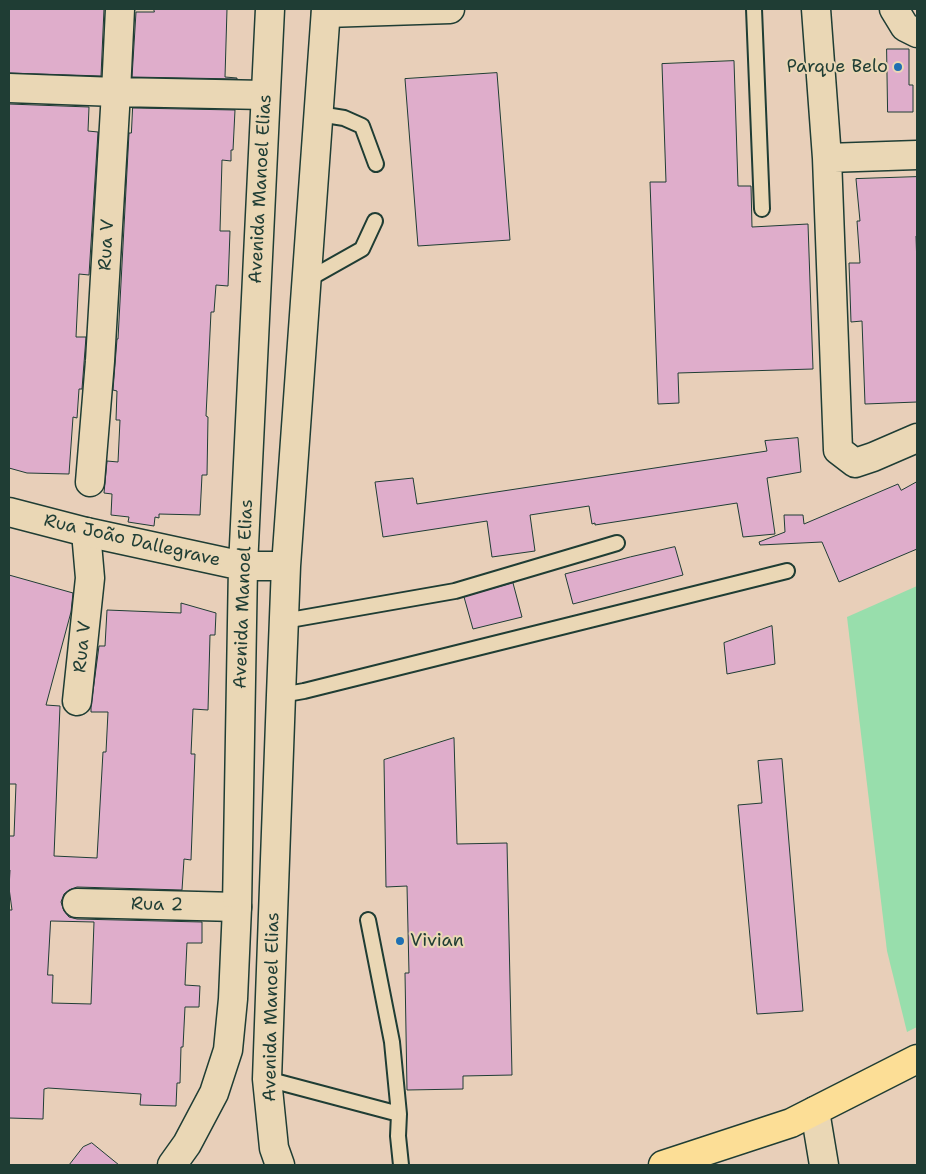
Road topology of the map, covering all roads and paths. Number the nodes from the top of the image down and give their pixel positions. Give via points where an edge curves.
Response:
1 (120, 9) edge
2 (270, 9) edge
3 (450, 9) edge
4 (754, 9) edge
5 (816, 9) edge
6 (894, 9) edge
7 (326, 11) edge
8 (917, 33) edge
9 (9, 88) edge
10 (116, 92) junction
11 (265, 95) junction
12 (319, 114) junction
13 (917, 155) edge
14 (826, 158) junction
15 (376, 164) dead end
16 (762, 208) dead end
17 (375, 221) dead end
18 (307, 280) junction
19 (917, 438) edge
20 (90, 482) dead end
21 (9, 512) edge
22 (86, 532) junction
23 (617, 543) dead end
24 (243, 566) junction
25 (286, 566) junction
26 (787, 571) dead end
27 (284, 621) junction
28 (280, 695) junction
29 (77, 701) dead end
30 (77, 903) dead end
31 (237, 907) junction
32 (368, 920) dead end
33 (917, 1059) edge
34 (267, 1079) junction
35 (815, 1111) junction
36 (399, 1114) junction
37 (172, 1165) edge
38 (280, 1165) edge
39 (401, 1165) edge
40 (662, 1165) edge
41 (824, 1165) edge

1 - 10 main road, Rua V
2 - 11 main road, Avenida Manoel Elias
3 - 7 main road
4 - 16 lane
5 - 14 main road
6 - 8 main road via 905,26
7 - 12 main road, Avenida Manoel Elias
9 - 10 main road
10 - 11 main road
10 - 20 main road, Rua V
11 - 24 main road, Avenida Manoel Elias
12 - 15 lane via 344,118 362,126
12 - 18 main road, Avenida Manoel Elias
13 - 14 main road
14 - 19 main road via 838,450 855,463
17 - 18 lane via 362,249
18 - 25 main road, Avenida Manoel Elias
21 - 22 main road, Rua João Dallegrave
22 - 24 main road, Rua João Dallegrave
22 - 29 main road, Rua V via 90,578
23 - 27 lane via 455,591
24 - 25 main road, Rua João Dallegrave
24 - 31 main road, Avenida Manoel Elias
25 - 27 main road, Avenida Manoel Elias
26 - 28 lane
27 - 28 main road, Avenida Manoel Elias
28 - 34 main road, Avenida Manoel Elias
30 - 31 main road, Rua 2
31 - 37 main road, Avenida Manoel Elias via 228,1050 214,1093
32 - 36 lane via 392,1042
33 - 35 main road
34 - 36 lane
34 - 38 main road, Avenida Manoel Elias via 274,1148
35 - 40 main road via 791,1123
35 - 41 main road
36 - 39 lane

